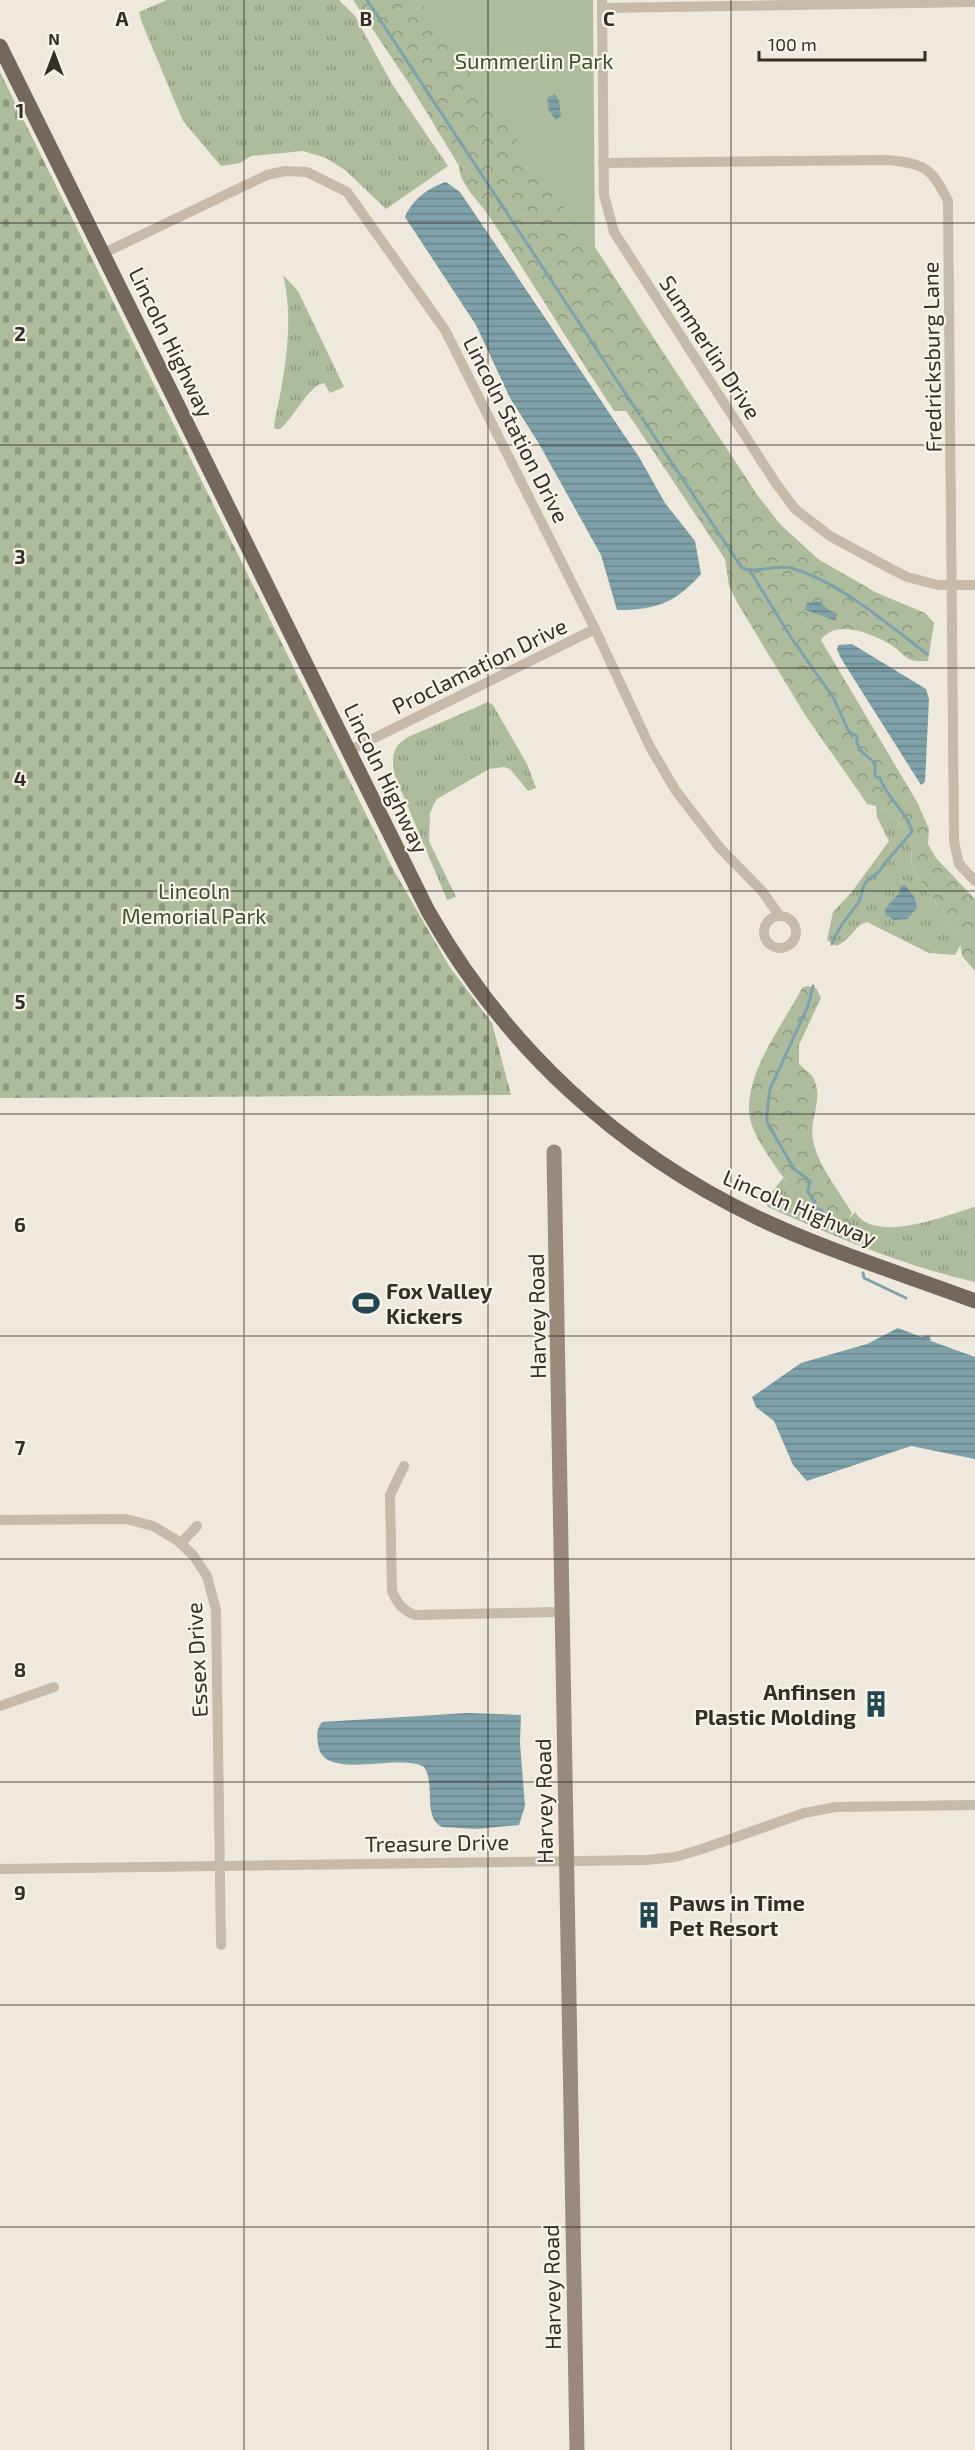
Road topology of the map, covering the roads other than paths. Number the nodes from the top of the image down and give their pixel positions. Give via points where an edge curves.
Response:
1 (975, 2) edge
2 (602, 4) edge
3 (0, 46) edge
4 (603, 163) junction
5 (104, 253) junction
6 (951, 585) junction
7 (975, 585) edge
8 (596, 629) junction
9 (348, 751) junction
10 (971, 878) edge
11 (779, 915) dead end
12 (554, 1152) dead end
13 (975, 1301) edge
14 (404, 1466) dead end
15 (0, 1520) edge
16 (197, 1526) dead end
17 (181, 1543) junction
18 (562, 1611) junction
19 (54, 1687) dead end
20 (0, 1706) edge
21 (975, 1805) edge
22 (566, 1859) junction
23 (220, 1865) junction
24 (0, 1869) edge
25 (221, 1945) dead end
26 (576, 2450) edge

1 - 2 street
2 - 4 street, Summerlin Drive
3 - 5 main road, Lincoln Highway
4 - 6 street, Summerlin Drive via 604,195 614,232 795,509 830,536 907,577
4 - 6 street, Fredricksburg Lane via 887,160 911,162 936,176 948,201
5 - 8 street, Lincoln Station Drive via 267,175 307,172 347,192 445,330
5 - 9 main road, Lincoln Highway
6 - 7 street, Summerlin Drive
6 - 10 street, Fredricksburg Lane via 954,841 959,864
8 - 9 street, Proclamation Drive
8 - 11 street, Lincoln Station Drive via 650,747 676,791
9 - 13 main road, Lincoln Highway via 450,949 504,1023 585,1107 676,1174 752,1215
12 - 18 street, Harvey Road
14 - 18 street via 390,1495 392,1591 405,1611 415,1615
15 - 17 street, Essex Drive via 126,1519 153,1526
16 - 17 street
17 - 23 street, Essex Drive via 207,1576 216,1610
18 - 22 street, Harvey Road
19 - 20 street
21 - 22 street, Treasure Drive via 836,1807 804,1812 675,1857
22 - 23 street, Treasure Drive
22 - 26 street, Harvey Road
23 - 24 street, Treasure Drive
23 - 25 street, Essex Drive

